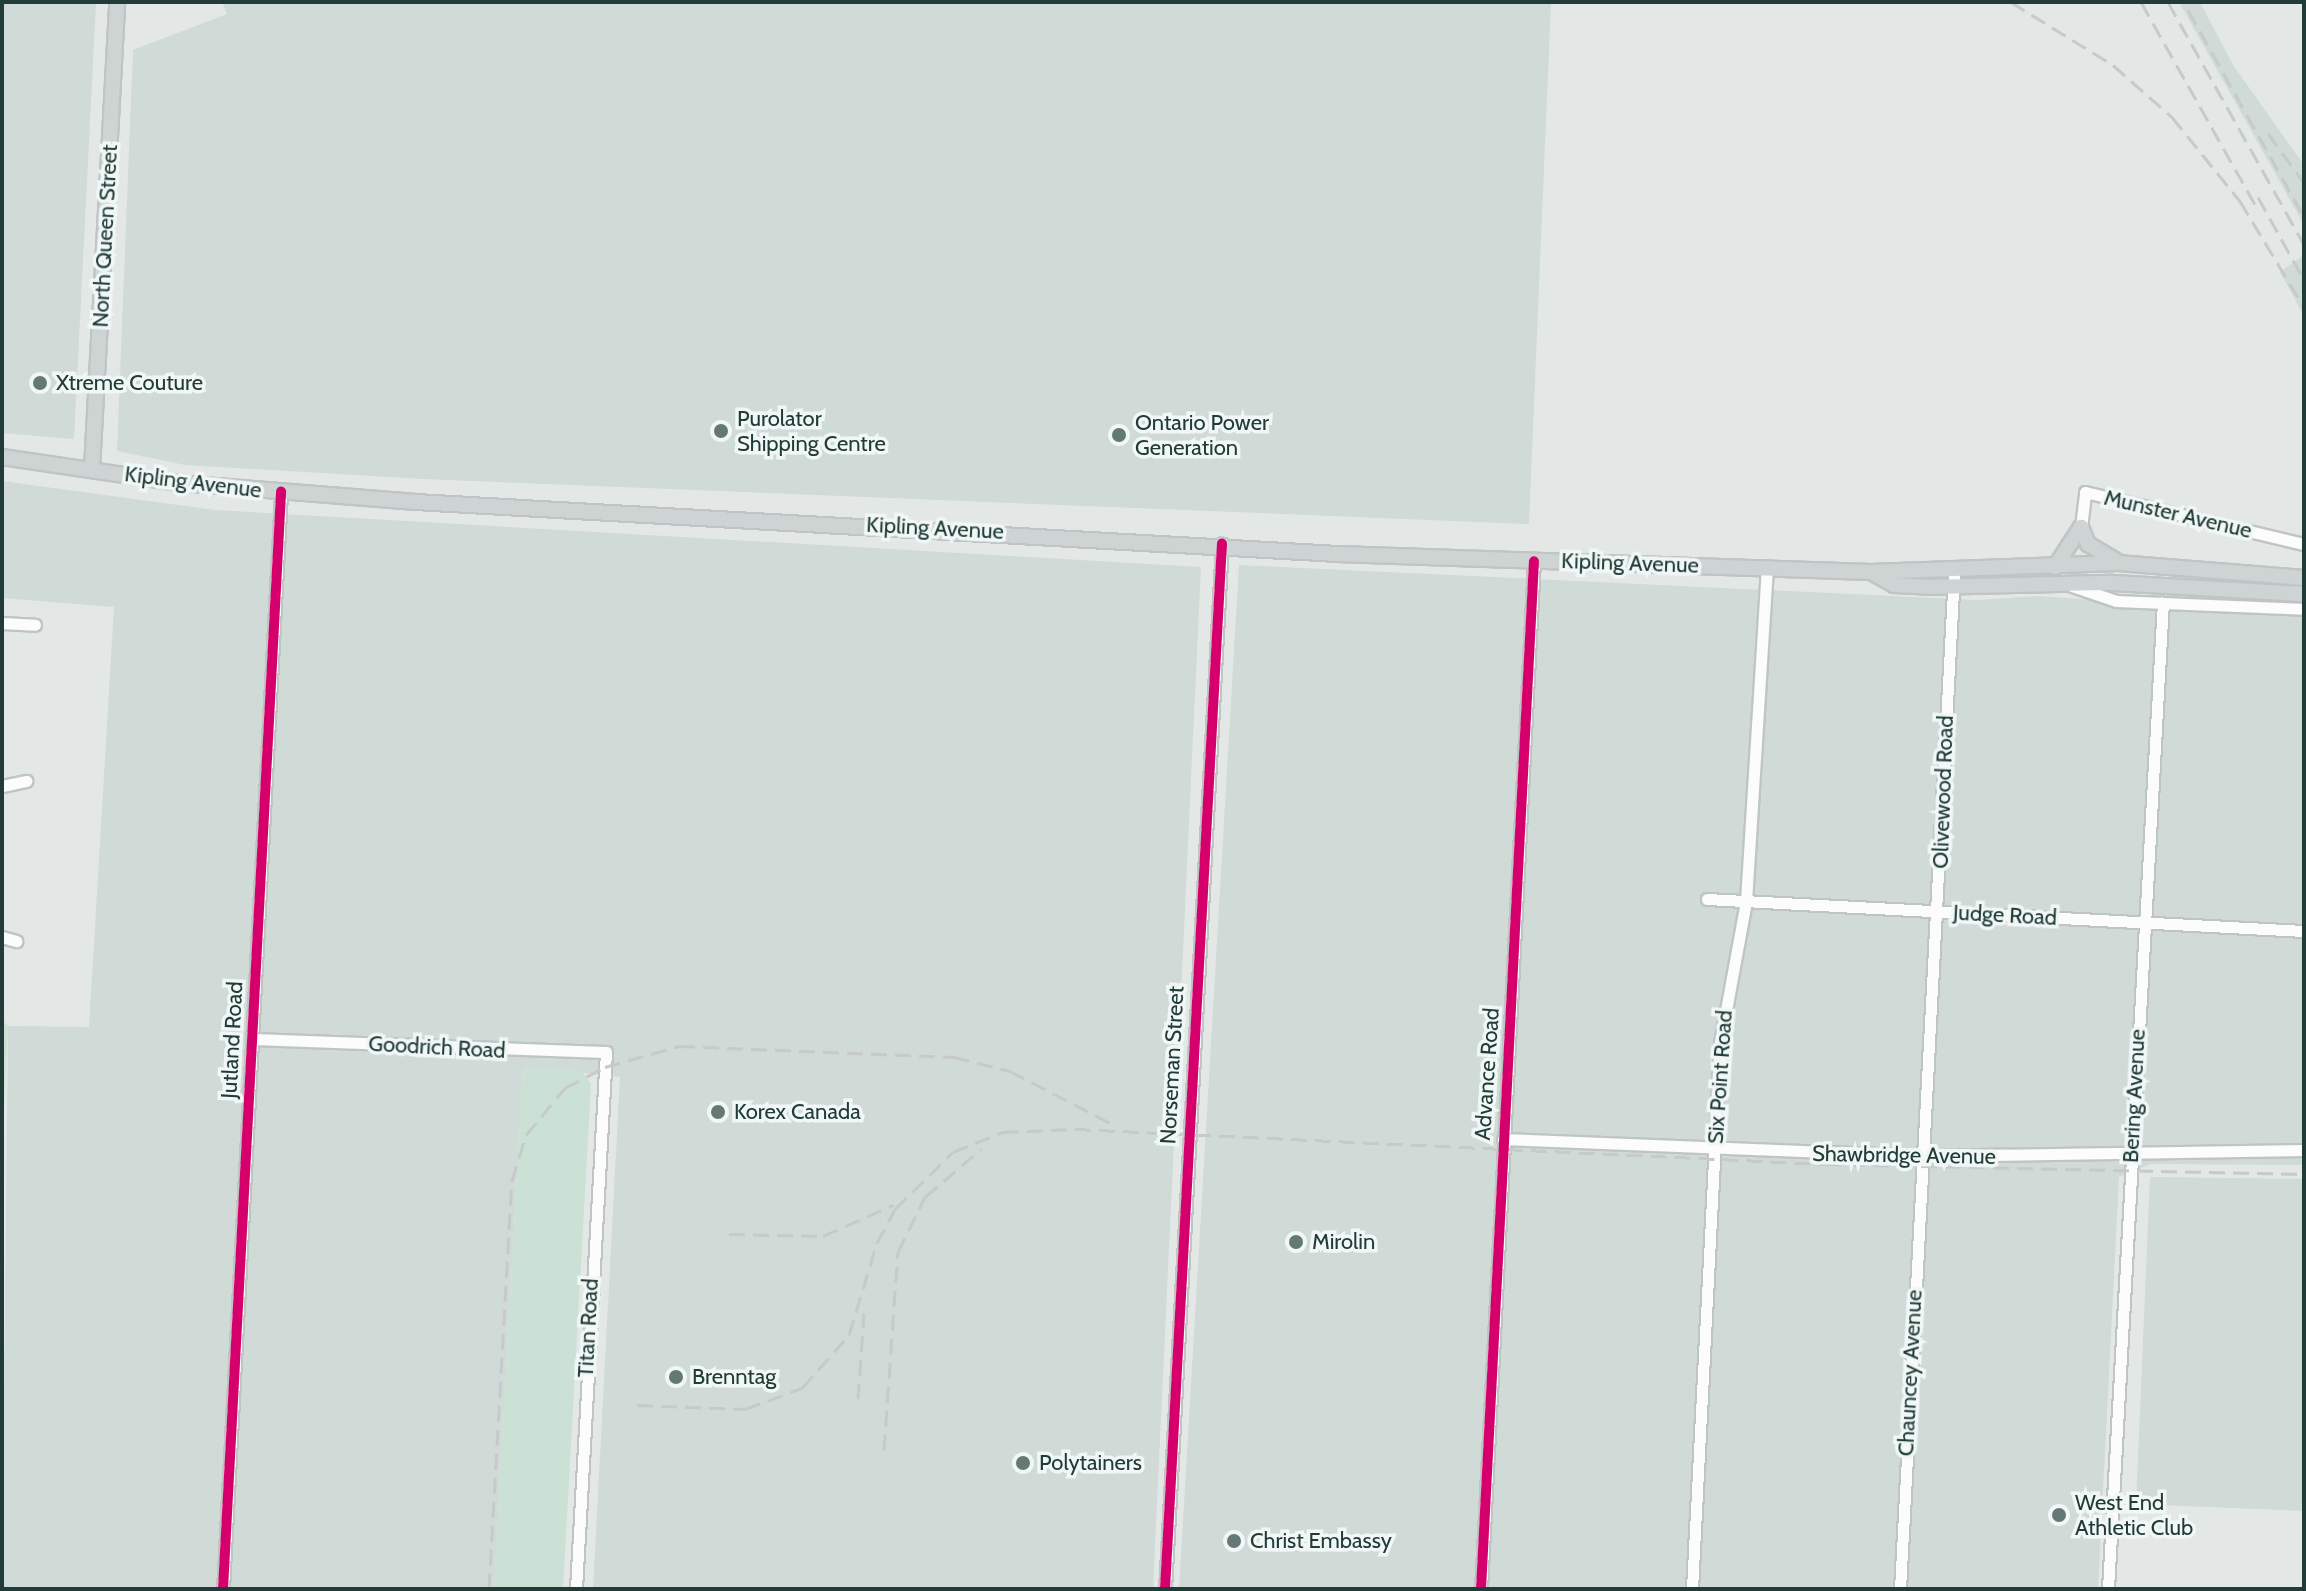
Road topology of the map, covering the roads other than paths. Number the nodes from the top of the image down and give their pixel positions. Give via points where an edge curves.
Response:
1 (117, 2) edge
2 (2, 457) edge
3 (92, 469) junction
4 (281, 492) junction
5 (2081, 527) junction
6 (1222, 544) junction
7 (2304, 544) edge
8 (1534, 561) junction
9 (2118, 563) junction
10 (1767, 567) junction
11 (2055, 567) junction
12 (1871, 572) junction
13 (1954, 572) junction
14 (2304, 578) edge
15 (2072, 586) junction
16 (1953, 588) junction
17 (2304, 594) edge
18 (2163, 603) junction
19 (2304, 609) edge
20 (2, 623) edge
21 (35, 625) dead end
22 (26, 781) dead end
23 (2, 786) edge
24 (1707, 899) dead end
25 (1746, 901) junction
26 (1938, 912) junction
27 (2145, 922) junction
28 (2304, 931) edge
29 (2, 937) edge
30 (16, 941) dead end
31 (252, 1039) junction
32 (605, 1067) joint
33 (1503, 1139) junction
34 (2304, 1150) edge
35 (1715, 1151) junction
36 (2130, 1151) junction
37 (1921, 1156) junction
38 (223, 1589) edge
39 (576, 1589) edge
40 (1165, 1589) edge
41 (1481, 1589) edge
42 (1692, 1589) edge
43 (1900, 1589) edge
44 (2108, 1589) edge

1 - 3 main road, North Queen Street
2 - 3 main road, Kipling Avenue
3 - 4 main road, Kipling Avenue
4 - 6 main road, Kipling Avenue
4 - 31 street, Jutland Road
5 - 7 street, Munster Avenue via 2085,492
5 - 9 main road via 2095,550
5 - 11 main road
6 - 8 main road, Kipling Avenue
6 - 40 street, Norseman Street
8 - 10 main road, Kipling Avenue
8 - 33 street, Advance Road
9 - 11 main road, Kipling Avenue
9 - 14 main road, Kipling Avenue
10 - 12 main road, Kipling Avenue
10 - 25 street, Six Point Road
11 - 13 main road, Kipling Avenue
12 - 13 main road, Kipling Avenue
12 - 16 main road, Kipling Avenue via 1894,585
13 - 16 street, Olivewood Road
15 - 16 main road, Kipling Avenue
15 - 17 main road, Kipling Avenue
15 - 18 street, Kipling Avenue via 2091,597
16 - 26 street, Olivewood Road
18 - 19 street, Kipling Avenue
18 - 27 street, Bering Avenue
20 - 21 street
22 - 23 street
24 - 25 street, Judge Road
25 - 26 street, Judge Road
25 - 35 street, Six Point Road via 1724,1006
26 - 27 street, Judge Road
26 - 37 street, Olivewood Road
27 - 28 street, Judge Road
27 - 36 street, Bering Avenue
29 - 30 street
31 - 32 street, Goodrich Road via 606,1052
31 - 38 street, Jutland Road
32 - 39 street, Titan Road
33 - 35 street, Shawbridge Avenue
33 - 41 street, Advance Road
34 - 36 street, Shawbridge Avenue
35 - 37 street, Shawbridge Avenue
35 - 42 street, Six Point Road
36 - 37 street, Shawbridge Avenue via 2099,1158
36 - 44 street, Bering Avenue
37 - 43 street, Chauncey Avenue

